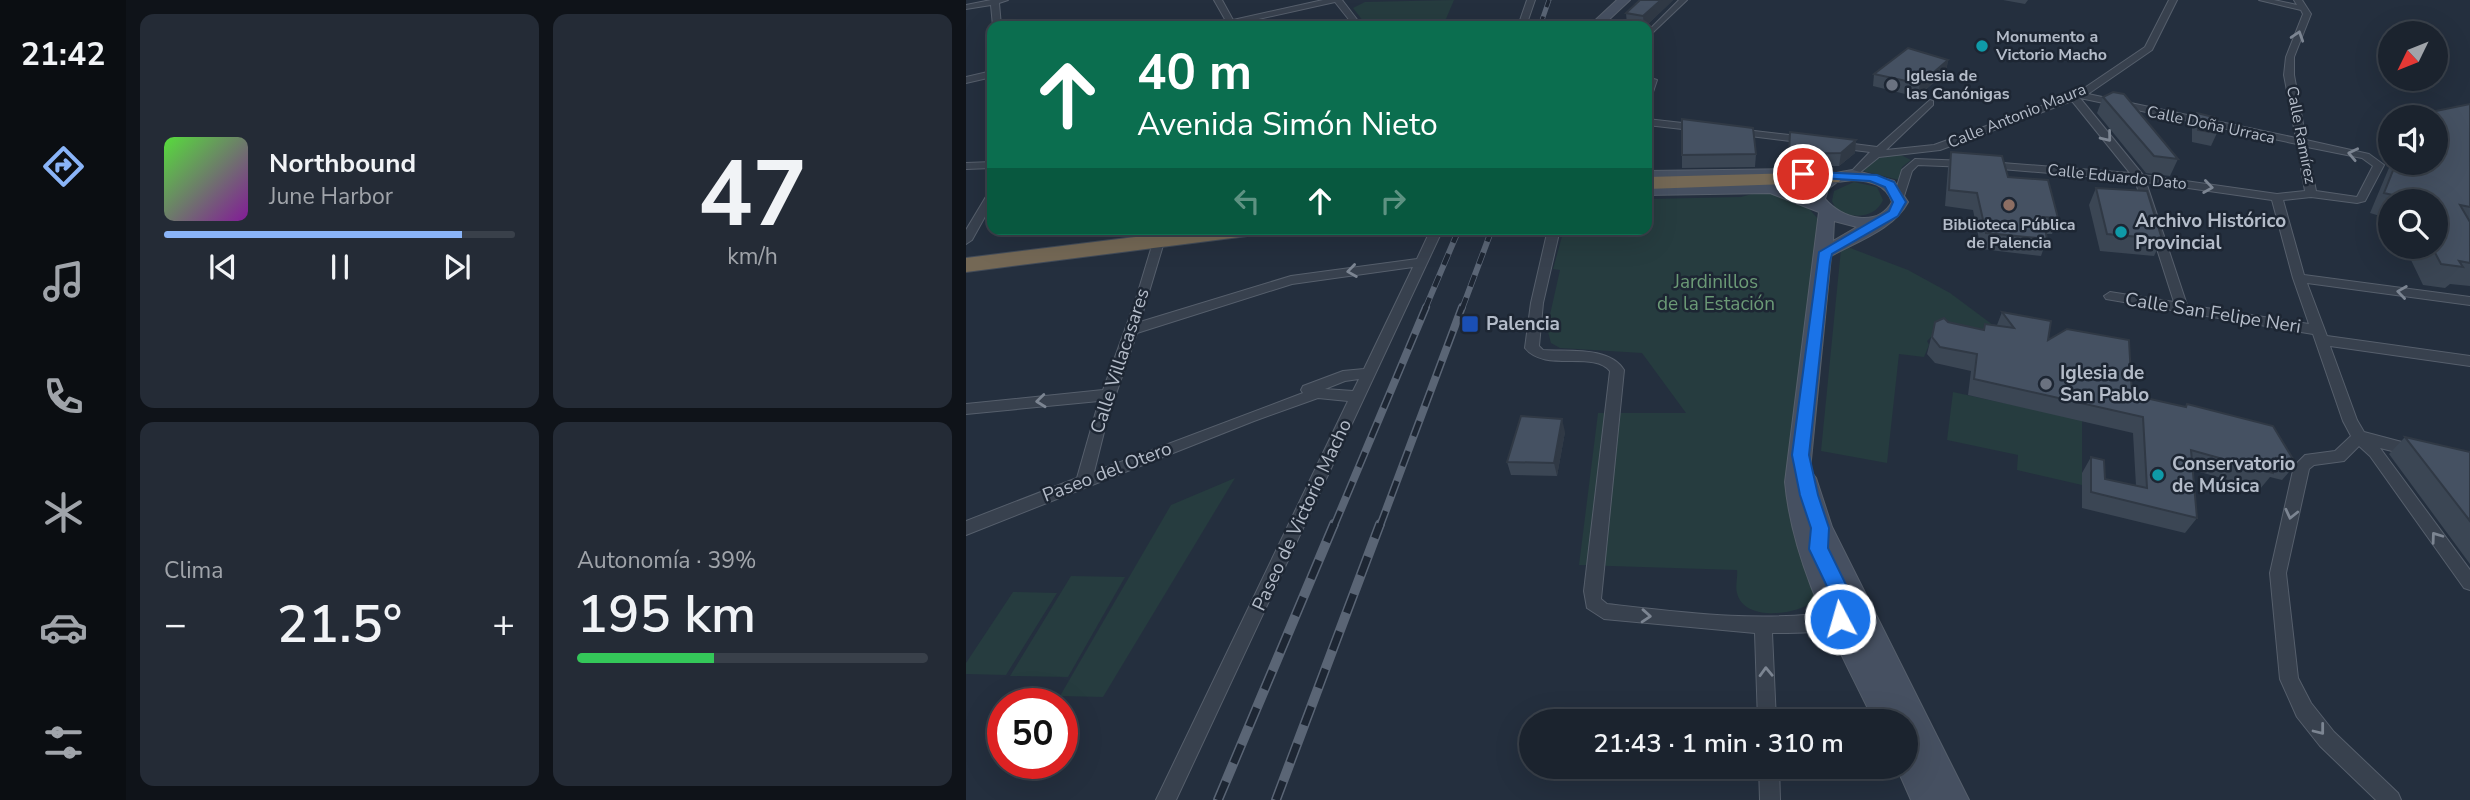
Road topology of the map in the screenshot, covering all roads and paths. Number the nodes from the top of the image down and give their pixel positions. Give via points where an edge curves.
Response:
1 (1218, 0) edge
2 (1336, 0) edge
3 (1531, 0) edge
4 (1624, 0) edge
5 (1637, 0) edge
6 (1683, 0) edge
7 (2173, 0) edge
8 (2263, 0) edge
9 (2298, 0) edge
10 (998, 1) edge
11 (966, 7) edge
12 (2305, 9) junction
13 (997, 21) edge
14 (1230, 21) edge
15 (1245, 21) edge
16 (1354, 21) edge
17 (1524, 21) edge
18 (1601, 21) edge
19 (1615, 21) edge
20 (1652, 29) edge
21 (987, 75) edge
22 (966, 80) edge
23 (2077, 96) junction
24 (1930, 103) dead end
25 (1652, 123) edge
26 (1710, 129) edge
27 (1723, 130) edge
28 (1816, 141) edge
29 (1828, 143) edge
30 (2302, 143) junction
31 (1876, 152) junction
32 (987, 165) edge
33 (966, 166) edge
34 (1652, 176) edge
35 (2139, 177) junction
36 (1652, 183) edge
37 (1652, 190) edge
38 (1832, 190) junction
39 (2311, 194) junction
40 (1899, 196) junction
41 (2277, 197) junction
42 (987, 204) edge
43 (1887, 217) junction
44 (1210, 235) edge
45 (1434, 235) edge
46 (1553, 235) edge
47 (966, 240) edge
48 (1158, 242) junction
49 (1825, 252) junction
50 (1420, 262) junction
51 (966, 265) edge
52 (2300, 278) junction
53 (2110, 296) dead end
54 (2470, 301) edge
55 (2182, 307) junction
56 (1134, 329) junction
57 (2318, 335) junction
58 (2470, 361) edge
59 (1369, 373) junction
60 (1110, 395) junction
61 (1357, 397) junction
62 (966, 410) edge
63 (1249, 416) junction
64 (2359, 437) junction
65 (2423, 453) edge
66 (1801, 455) junction
67 (1084, 480) junction
68 (966, 528) edge
69 (1820, 528) junction
70 (2470, 583) edge
71 (1840, 619) junction
72 (1763, 623) junction
73 (1767, 709) edge
74 (1896, 709) edge
75 (1896, 709) edge
76 (1918, 744) edge
77 (1769, 779) edge
78 (1917, 779) edge
79 (1166, 800) edge
80 (1770, 800) edge
81 (1927, 800) edge
82 (1954, 800) edge
83 (2391, 800) edge

1 - 14 street
2 - 15 street
2 - 16 street
3 - 17 street
4 - 18 main road
5 - 19 main road
6 - 20 street
7 - 23 street, Calle Antonio Maura via 2149,48
8 - 12 street
9 - 12 street
10 - 11 street
10 - 13 street
30 -> 12 street, Calle Ramírez via 2289,75
21 - 22 street
23 - 30 street, Calle Doña Urraca
23 - 31 street, Calle Antonio Maura via 1936,148
23 -> 35 street
24 - 31 street
25 - 26 street
27 - 28 street
29 - 31 street, Calle Antonio Maura
30 - 39 street, Calle Ramírez
39 -> 30 street, Calle Doña Urraca via 2359,200 2379,165 2365,156
31 - 38 street
32 - 33 street
34 - 38 main road
35 - 40 street, Calle Eduardo Dato via 1921,160 1907,170
35 -> 41 street, Calle Eduardo Dato
35 - 55 street
36 - 38 highway via 1769,180
37 - 38 main road
38 - 40 main road via 1882,180
38 - 43 main road via 1842,219 1861,222
38 - 49 main road
39 - 41 street, Calle Eduardo Dato
40 - 43 main road via 1898,208
41 - 52 street
42 - 47 street
43 - 49 main road
44 - 48 highway
45 - 50 street, Paseo de Victorio Macho
46 -> 72 street via 1532,348 1540,354 1604,359 1617,370 1593,603 1604,611
48 - 51 highway
48 - 56 street, Calle Villacasares
49 - 66 main road
50 -> 56 street via 1291,280
50 - 59 street, Paseo de Victorio Macho
54 -> 52 street
52 - 57 street
53 - 55 street, Calle San Felipe Neri
55 - 57 street, Calle San Felipe Neri
56 - 60 street, Calle Villacasares
57 - 58 street, Calle San Felipe Neri
57 - 64 street
59 - 61 street, Paseo de Victorio Macho
59 - 63 street, Paseo del Otero via 1343,376
60 -> 62 street
60 - 67 street, Calle Villacasares
61 - 63 street, Paseo del Otero via 1318,393
61 - 79 street, Paseo de Victorio Macho
63 - 67 street, Paseo del Otero
64 - 65 street
70 -> 64 street via 2375,452
64 -> 83 street via 2339,457 2310,459 2302,466 2277,573 2289,679 2304,709 2327,739
66 - 69 main road
66 - 71 main road via 1794,472 1804,537
67 - 68 street, Paseo del Otero
69 - 71 main road via 1818,549 1845,603
69 - 74 main road
71 - 72 street via 1815,625
71 - 75 main road
73 -> 72 street
76 - 82 main road
77 - 80 street
78 - 81 main road

